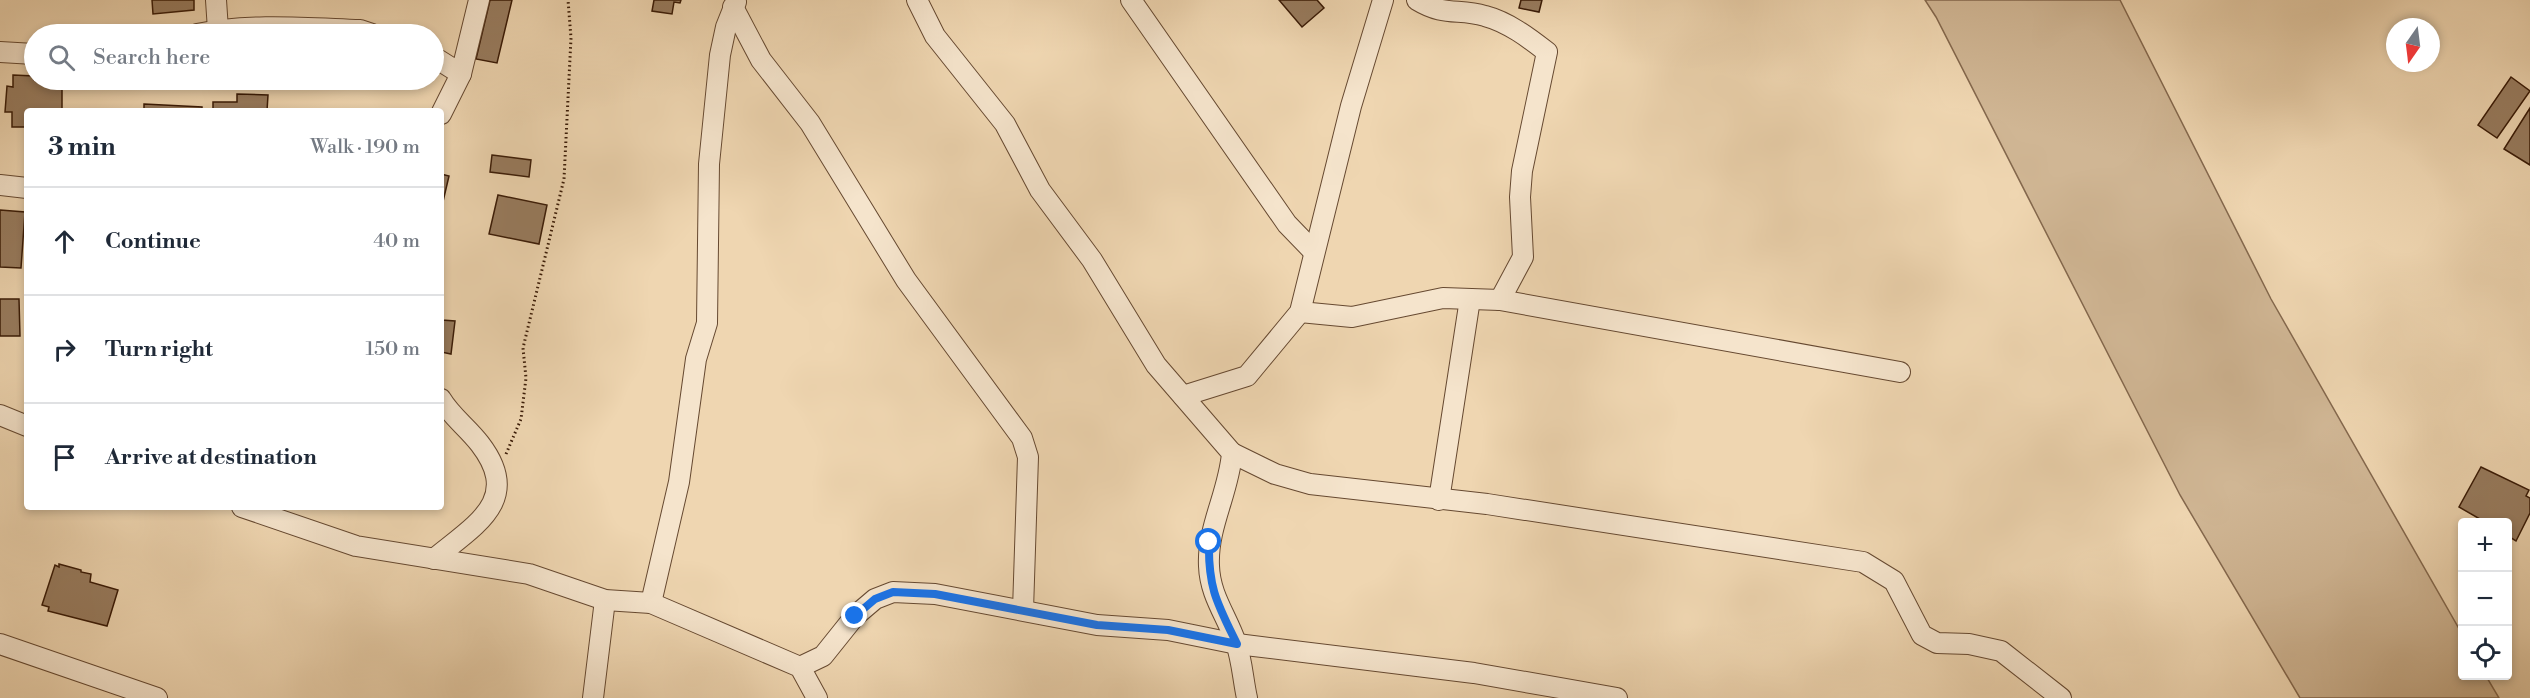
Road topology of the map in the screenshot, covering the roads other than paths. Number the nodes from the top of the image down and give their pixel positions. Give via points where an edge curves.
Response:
1 (216, 0) edge
2 (479, 0) edge
3 (917, 0) edge
4 (1131, 0) edge
5 (1383, 0) edge
6 (1417, 0) edge
7 (735, 4) edge
8 (218, 24) edge
9 (0, 52) edge
10 (24, 53) edge
11 (444, 63) edge
12 (461, 74) junction
13 (444, 108) edge
14 (0, 184) edge
15 (24, 188) edge
16 (1314, 252) junction
17 (1470, 300) junction
18 (1500, 300) junction
19 (1300, 312) junction
20 (1900, 372) dead end
21 (1183, 396) junction
22 (444, 403) edge
23 (0, 416) edge
24 (24, 425) edge
25 (1232, 453) junction
26 (1438, 500) junction
27 (251, 510) edge
28 (434, 559) junction
29 (605, 600) junction
30 (651, 603) junction
31 (1023, 610) junction
32 (0, 644) edge
33 (1237, 644) junction
34 (801, 667) junction
35 (157, 698) edge
36 (593, 698) edge
37 (817, 698) edge
38 (1247, 698) edge
39 (1617, 698) edge
40 (2061, 698) edge

1 - 8 street
2 - 12 street
3 - 21 street via 935,36 1005,124 1040,190 1092,260 1156,365
4 - 16 street via 1287,224
5 - 16 street
6 - 18 street via 1433,10 1485,16 1527,36 1546,52 1522,171 1523,257
7 - 30 street via 720,55 709,164 707,323 696,359 679,482
7 - 31 street via 761,60 810,123 906,280 1022,438 1028,456
9 - 10 street
11 - 12 street
12 - 13 street
14 - 15 street
16 - 19 street
17 - 18 street
17 - 19 street via 1443,298 1352,317
17 - 26 street
18 - 20 street
19 - 21 street via 1247,376
21 - 25 street
22 - 28 street via 495,465 498,491 492,508
23 - 24 street
25 - 26 street via 1275,474 1310,484
25 - 33 street via 1231,469 1209,542 1209,567 1213,594
26 - 40 street via 1487,504 1863,562 1894,581 1922,635 1937,643 2001,651
27 - 28 street via 356,546
28 - 29 street via 529,574
29 - 30 street
29 - 36 street
30 - 34 street
31 - 33 street via 1097,625 1168,630
31 - 34 street via 935,594 893,592 875,599 855,616 823,656
32 - 35 street
33 - 38 street
33 - 39 street via 1464,672
34 - 37 street

